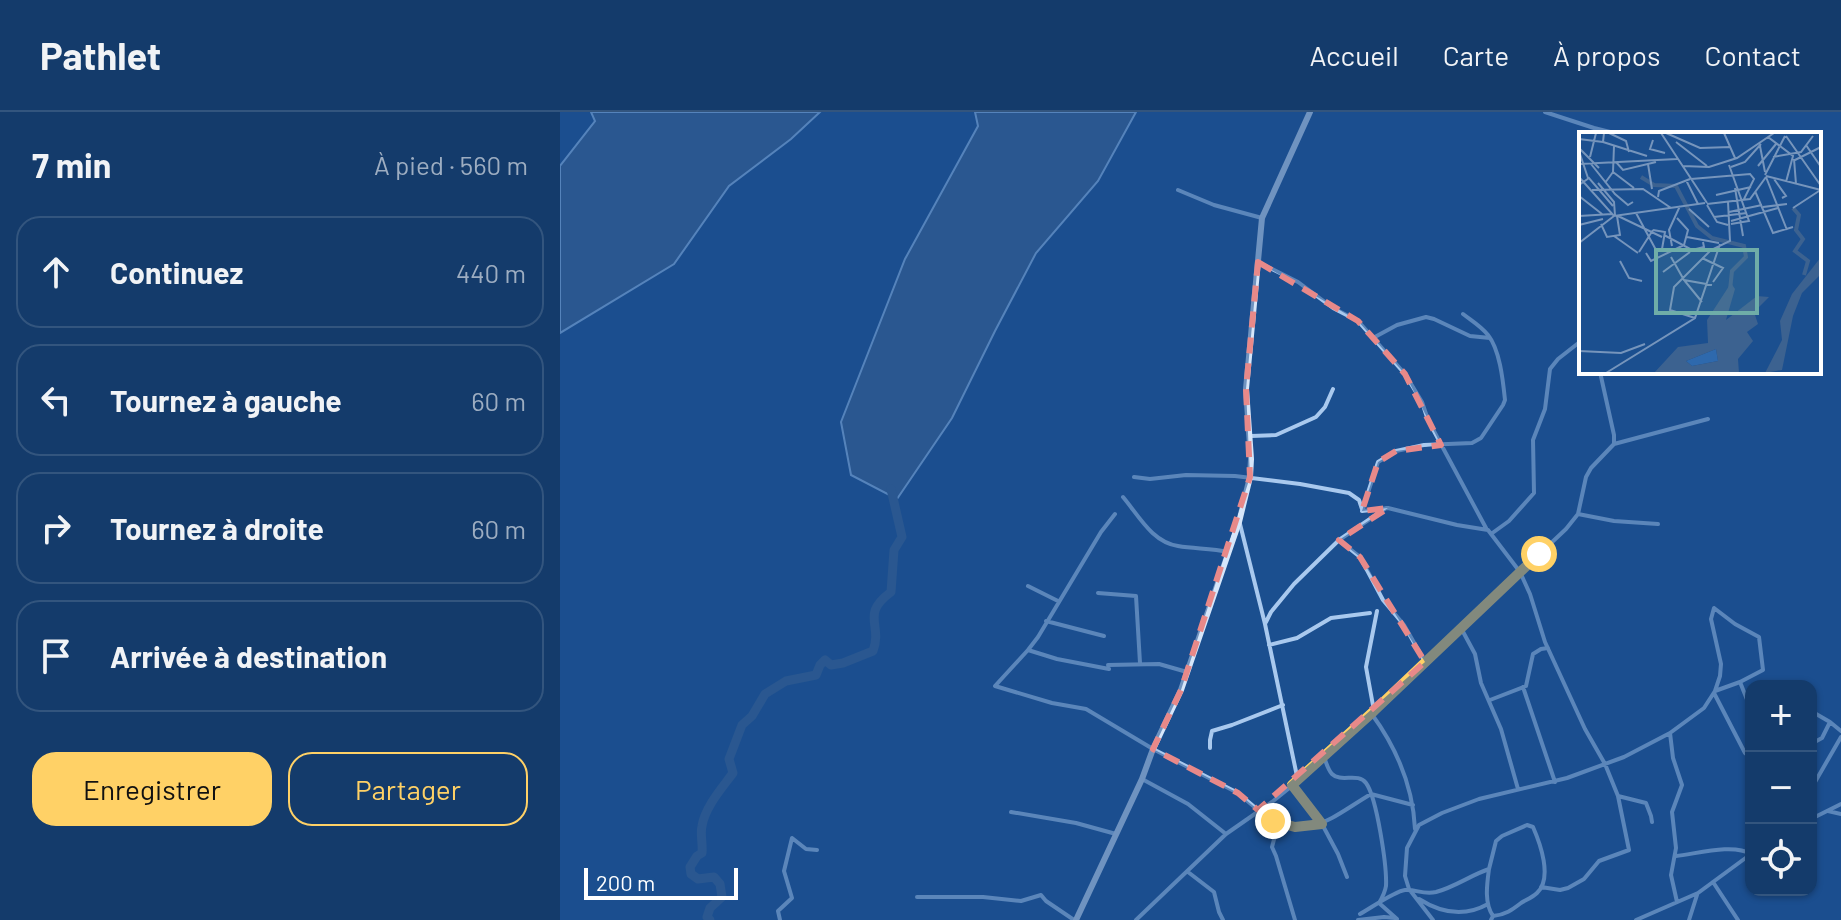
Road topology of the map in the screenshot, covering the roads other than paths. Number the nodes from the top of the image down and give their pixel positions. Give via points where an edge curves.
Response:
1 (1310, 112) edge
2 (1545, 112) edge
3 (1610, 132) edge
4 (1178, 190) dead end
5 (1262, 218) junction
6 (1258, 262) junction
7 (1463, 314) dead end
8 (1373, 338) junction
9 (1491, 338) junction
10 (1579, 343) edge
11 (1600, 374) edge
12 (1333, 389) dead end
13 (1708, 419) dead end
14 (1251, 436) junction
15 (1614, 444) junction
16 (1441, 445) junction
17 (1134, 477) dead end
18 (1250, 477) junction
19 (1123, 497) dead end
20 (1388, 508) junction
21 (1362, 511) junction
22 (1115, 514) dead end
23 (1578, 514) junction
24 (1239, 522) junction
25 (1658, 524) dead end
26 (1489, 532) junction
27 (1339, 540) junction
28 (1228, 552) junction
29 (1520, 572) junction
30 (1028, 586) dead end
31 (1098, 593) dead end
32 (1059, 601) junction
33 (1377, 611) dead end
34 (1370, 613) dead end
35 (1046, 621) junction
36 (1265, 624) junction
37 (1461, 628) junction
38 (1104, 636) dead end
39 (1269, 645) junction
40 (1548, 648) junction
41 (1028, 650) junction
42 (1425, 662) junction
43 (1140, 663) junction
44 (1187, 672) junction
45 (1740, 682) junction
46 (1523, 687) junction
47 (1714, 692) junction
48 (1745, 694) edge
49 (1490, 700) junction
50 (1283, 705) junction
51 (1373, 712) junction
52 (1817, 714) edge
53 (1830, 722) junction
54 (1670, 733) junction
55 (1841, 734) edge
56 (1817, 741) edge
57 (1210, 748) dead end
58 (1153, 749) junction
59 (1745, 753) edge
60 (1324, 757) junction
61 (1605, 764) junction
62 (1817, 778) edge
63 (1142, 779) junction
64 (1298, 781) junction
65 (1555, 782) junction
66 (1292, 785) junction
67 (1518, 789) junction
68 (1371, 794) junction
69 (1618, 796) junction
70 (1841, 804) edge
71 (1413, 805) junction
72 (1258, 810) junction
73 (1827, 811) junction
74 (1011, 812) dead end
75 (1841, 814) edge
76 (1817, 816) edge
77 (1262, 818) dead end
78 (1652, 822) dead end
79 (1322, 824) junction
80 (1415, 829) junction
81 (1276, 832) dead end
82 (1116, 834) junction
83 (1226, 834) junction
84 (817, 850) dead end
85 (1745, 851) edge
86 (1676, 856) junction
87 (1745, 858) edge
88 (1489, 869) junction
89 (1188, 872) junction
90 (1347, 877) dead end
91 (1713, 882) junction
92 (1541, 887) junction
93 (1409, 889) junction
94 (1698, 893) junction
95 (917, 897) dead end
96 (1417, 898) junction
97 (1677, 902) junction
98 (1379, 903) junction
99 (1488, 904) junction
100 (1359, 917) edge
101 (1492, 918) edge
102 (1398, 919) edge
103 (780, 920) edge
104 (1075, 920) edge
105 (1136, 920) edge
106 (1223, 920) edge
107 (1295, 920) edge
108 (1433, 920) edge
109 (1636, 920) edge
110 (1689, 920) edge
111 (1738, 920) edge

1 - 5 street
2 - 3 street
4 - 5 street
5 - 6 street
6 - 8 street via 1358,321
6 - 14 street via 1246,399
7 - 9 street
8 - 9 street via 1426,317 1470,336
8 - 16 street via 1405,374
9 - 16 street via 1501,367 1503,405 1481,438
10 - 26 street via 1550,369 1545,409 1533,440 1534,493 1509,521
11 - 15 street
12 - 14 street via 1316,417 1276,435
13 - 15 street
14 - 18 street
15 - 23 street via 1586,477
16 - 21 street via 1396,451 1378,462
16 - 26 street
17 - 18 street
18 - 21 street via 1349,493 1359,500
18 - 24 street
19 - 28 street via 1161,541
20 - 21 street
20 - 26 street
20 - 27 street
22 - 32 street
23 - 25 street
23 - 29 street
24 - 28 street
24 - 36 street
26 - 29 street
27 - 36 street via 1294,584
27 - 42 street via 1360,557
28 - 44 street
29 - 37 street
29 - 40 street
30 - 32 street
31 - 43 street via 1136,596
32 - 35 street
33 - 51 street via 1366,667
34 - 39 street via 1331,618 1297,638
35 - 38 street
35 - 41 street
36 - 39 street
37 - 42 street
37 - 49 street
39 - 50 street
40 - 46 street via 1533,654
40 - 61 street
41 - 43 street via 1108,667
41 - 58 street via 995,686 1082,707
42 - 51 street
43 - 44 street
44 - 58 street
45 - 47 street
45 - 47 street via 1763,670 1759,637 1713,608 1721,664
45 - 48 street
46 - 49 street
46 - 65 street
47 - 54 street via 1704,708
47 - 59 street
49 - 67 street
50 - 57 street via 1212,731
50 - 64 street
51 - 60 street
51 - 71 street via 1396,753
52 - 53 street
53 - 55 street
53 - 56 street
54 - 61 street
54 - 86 street via 1682,785 1672,812
55 - 62 street
58 - 63 street
58 - 72 street via 1238,793
60 - 64 street
60 - 68 street via 1334,776 1361,779
61 - 65 street
61 - 69 street
63 - 82 street
63 - 83 street via 1188,804
64 - 66 street
65 - 67 street
66 - 72 street
66 - 79 street
67 - 80 street via 1468,802
68 - 71 street
68 - 79 street
68 - 98 street via 1386,889
69 - 78 street via 1646,803
69 - 92 street via 1629,850 1599,861 1568,888
70 - 73 street
71 - 80 street
72 - 83 street
73 - 75 street
73 - 76 street
74 - 82 street
77 - 79 street via 1290,826
79 - 90 street
80 - 93 street via 1406,855
81 - 107 street via 1272,847
82 - 104 street
83 - 89 street
84 - 103 street via 792,838 784,871 792,898 778,911
85 - 86 street
86 - 97 street via 1671,875
87 - 91 street
88 - 92 street via 1496,841 1530,825 1545,860
88 - 93 street via 1437,892
88 - 99 street
89 - 105 street
89 - 106 street via 1214,892
91 - 94 street
91 - 111 street
92 - 101 street via 1511,911
93 - 96 street
93 - 98 street
94 - 97 street
94 - 110 street
95 - 104 street via 1021,901 1041,895
96 - 99 street via 1454,912
96 - 108 street
97 - 109 street
98 - 100 street
98 - 102 street
99 - 101 street
100 - 102 street

